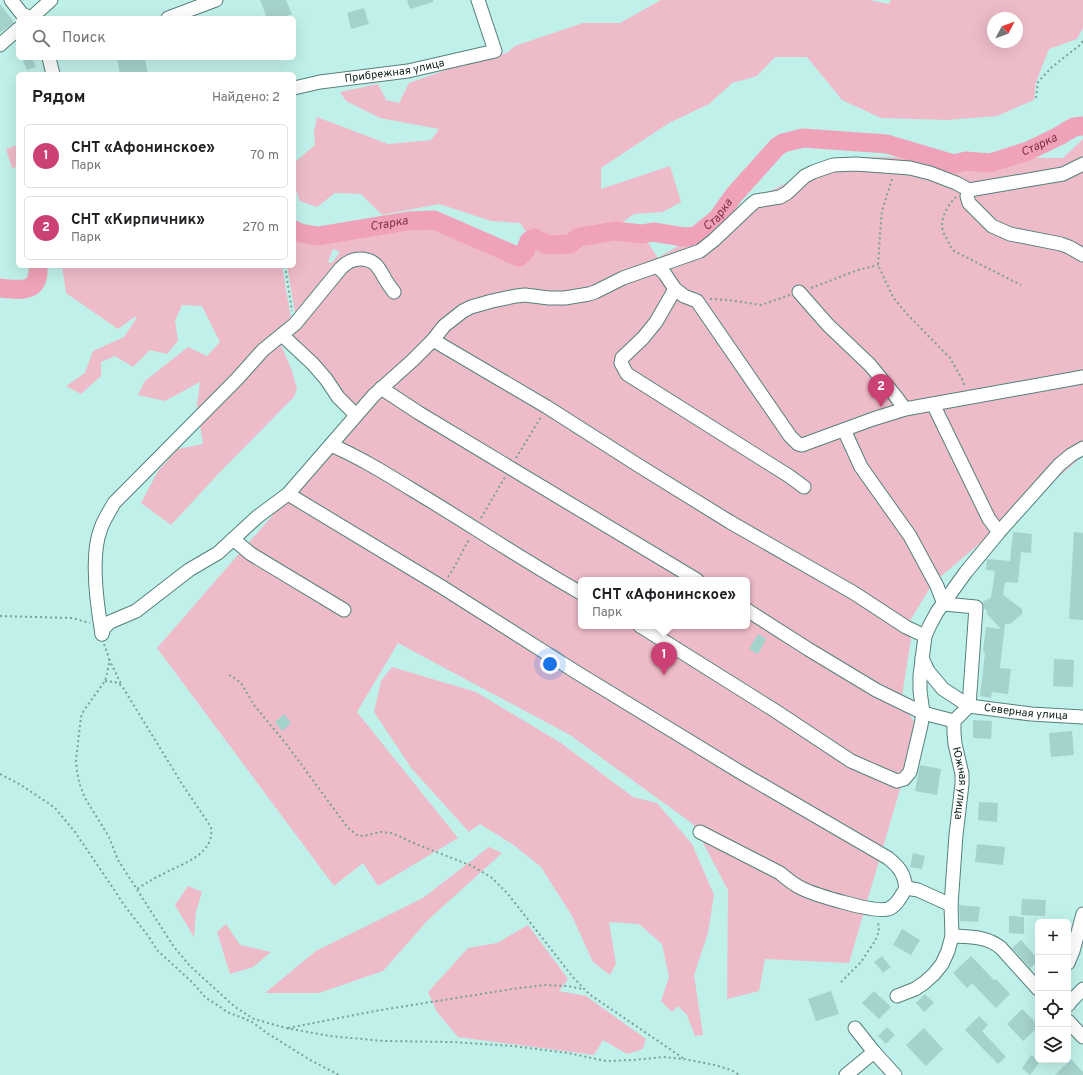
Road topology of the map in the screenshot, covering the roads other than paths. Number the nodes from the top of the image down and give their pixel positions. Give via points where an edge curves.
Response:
1 (11, 0) edge
2 (51, 0) edge
3 (216, 0) edge
4 (478, 0) edge
5 (26, 16) edge
6 (33, 16) edge
7 (173, 16) edge
8 (16, 31) edge
9 (0, 45) edge
10 (50, 60) edge
11 (52, 72) edge
12 (296, 88) edge
13 (1083, 164) edge
14 (969, 190) junction
15 (1083, 255) edge
16 (657, 266) junction
17 (675, 289) junction
18 (394, 292) dead end
19 (799, 292) dead end
20 (282, 335) junction
21 (433, 340) junction
22 (1083, 377) edge
23 (381, 388) junction
24 (933, 404) junction
25 (905, 409) junction
26 (356, 415) junction
27 (844, 430) junction
28 (331, 445) junction
29 (1083, 448) edge
30 (804, 487) dead end
31 (288, 494) junction
32 (999, 532) junction
33 (233, 540) junction
34 (692, 577) edge
35 (578, 591) edge
36 (944, 604) junction
37 (344, 610) dead end
38 (750, 612) edge
39 (645, 629) edge
40 (925, 636) junction
41 (922, 658) junction
42 (969, 706) junction
43 (923, 713) junction
44 (1083, 717) edge
45 (954, 721) junction
46 (700, 832) dead end
47 (906, 888) junction
48 (951, 905) junction
49 (1083, 914) edge
50 (952, 936) junction
51 (1075, 956) edge
52 (1035, 986) edge
53 (1083, 989) edge
54 (897, 996) dead end
55 (1071, 1001) edge
56 (1071, 1024) edge
57 (855, 1028) dead end
58 (1083, 1037) edge
59 (874, 1052) junction
60 (846, 1075) edge
61 (895, 1075) edge

1 - 5 street
2 - 6 street
3 - 7 street
4 - 12 street, Прибрежная улица via 495,51 408,71
8 - 9 street
10 - 11 street
13 - 14 street via 1063,174
14 - 15 street via 969,203 992,226 1010,234 1061,244
14 - 16 street via 930,173 910,168 833,165 806,176 783,195 756,201 700,251
16 - 17 street
16 - 21 street via 589,294 565,298 516,296 471,307 444,326
17 - 27 street via 684,296 698,301 798,444 802,445
17 - 30 street via 652,327 622,358 627,374
18 - 20 street via 374,263 368,259 352,260 341,268 295,324
19 - 25 street via 828,325 870,365
20 - 26 street via 313,364 338,397
20 - 33 street via 263,350 122,494 106,516 97,541 96,554 102,634 110,622 136,611
21 - 23 street
21 - 40 street via 548,407 730,522
22 - 24 street
23 - 26 street
23 - 34 street
24 - 25 street
24 - 32 street via 989,519
25 - 27 street
26 - 28 street
27 - 36 street via 862,467 910,536
28 - 31 street
28 - 35 street via 350,453
29 - 32 street via 1060,465
31 - 33 street via 257,517
31 - 47 street via 740,772 888,858 896,864 905,878
32 - 36 street
33 - 37 street
36 - 40 street via 933,618
36 - 42 street via 976,607
38 - 43 street via 876,690
39 - 43 street via 851,761 897,781 904,779 910,772
40 - 41 street
41 - 42 street via 928,671 942,689
41 - 43 street via 920,691
42 - 44 street, Северная улица via 1031,714
42 - 45 street
43 - 45 street
45 - 48 street, Южная улица via 962,784
46 - 47 street via 780,873 788,881 802,888 843,902 888,909 899,901
47 - 48 street via 918,890
48 - 50 street, Южная улица
49 - 51 street
50 - 52 street via 989,940 996,944
50 - 54 street, Южная улица via 942,964 934,974 915,989
53 - 55 street
56 - 58 street
57 - 59 street
59 - 60 street
59 - 61 street

